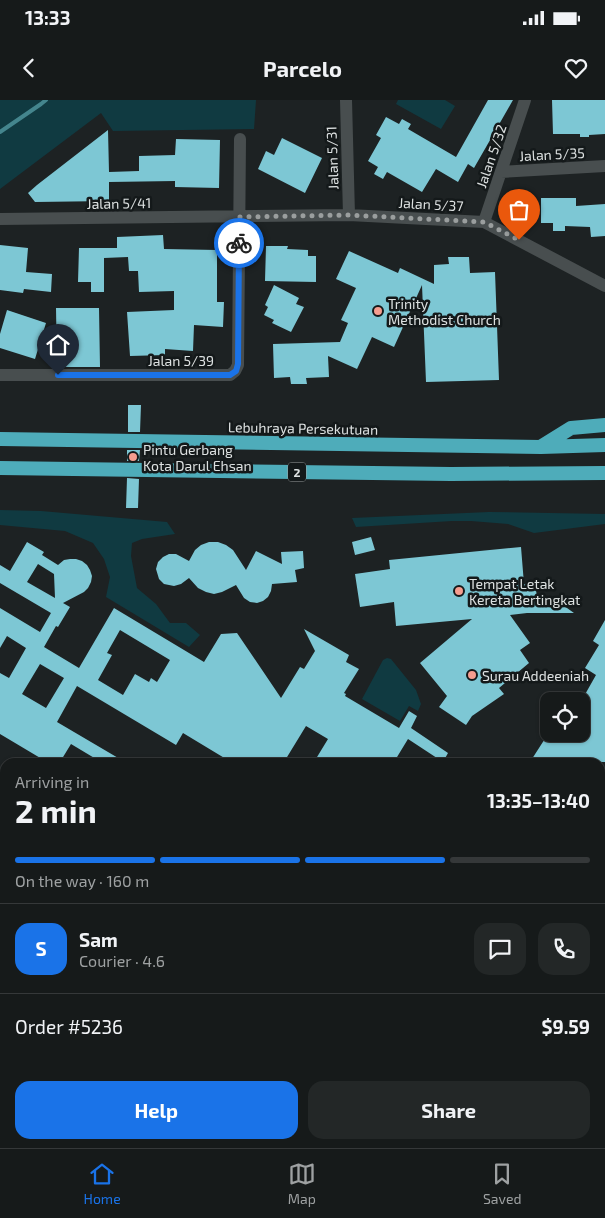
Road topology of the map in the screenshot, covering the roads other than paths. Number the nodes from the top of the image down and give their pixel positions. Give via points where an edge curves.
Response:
1 (346, 100) edge
2 (526, 100) edge
3 (240, 139) dead end
4 (605, 166) edge
5 (501, 172) junction
6 (349, 215) junction
7 (239, 217) junction
8 (0, 219) edge
9 (484, 222) junction
10 (605, 286) edge
11 (0, 375) edge
12 (605, 425) edge
13 (0, 439) edge
14 (605, 445) edge
15 (541, 447) junction
16 (0, 468) edge
17 (601, 473) edge

1 - 6 street, Jalan 5/31
2 - 5 street, Jalan 5/32
3 - 7 street
4 - 5 street, Jalan 5/35
5 - 9 street, Jalan 5/32
6 - 7 street, Jalan 5/37
6 - 9 street, Jalan 5/37
7 - 8 street, Jalan 5/41
7 - 11 street, Jalan 5/39 via 238,364 230,375
9 - 10 street, Jalan 5/37
12 - 15 highway via 571,428
13 - 15 highway, Lebuhraya Persekutuan / 2
14 - 15 highway, Lebuhraya Persekutuan / 2
16 - 17 highway, 2

